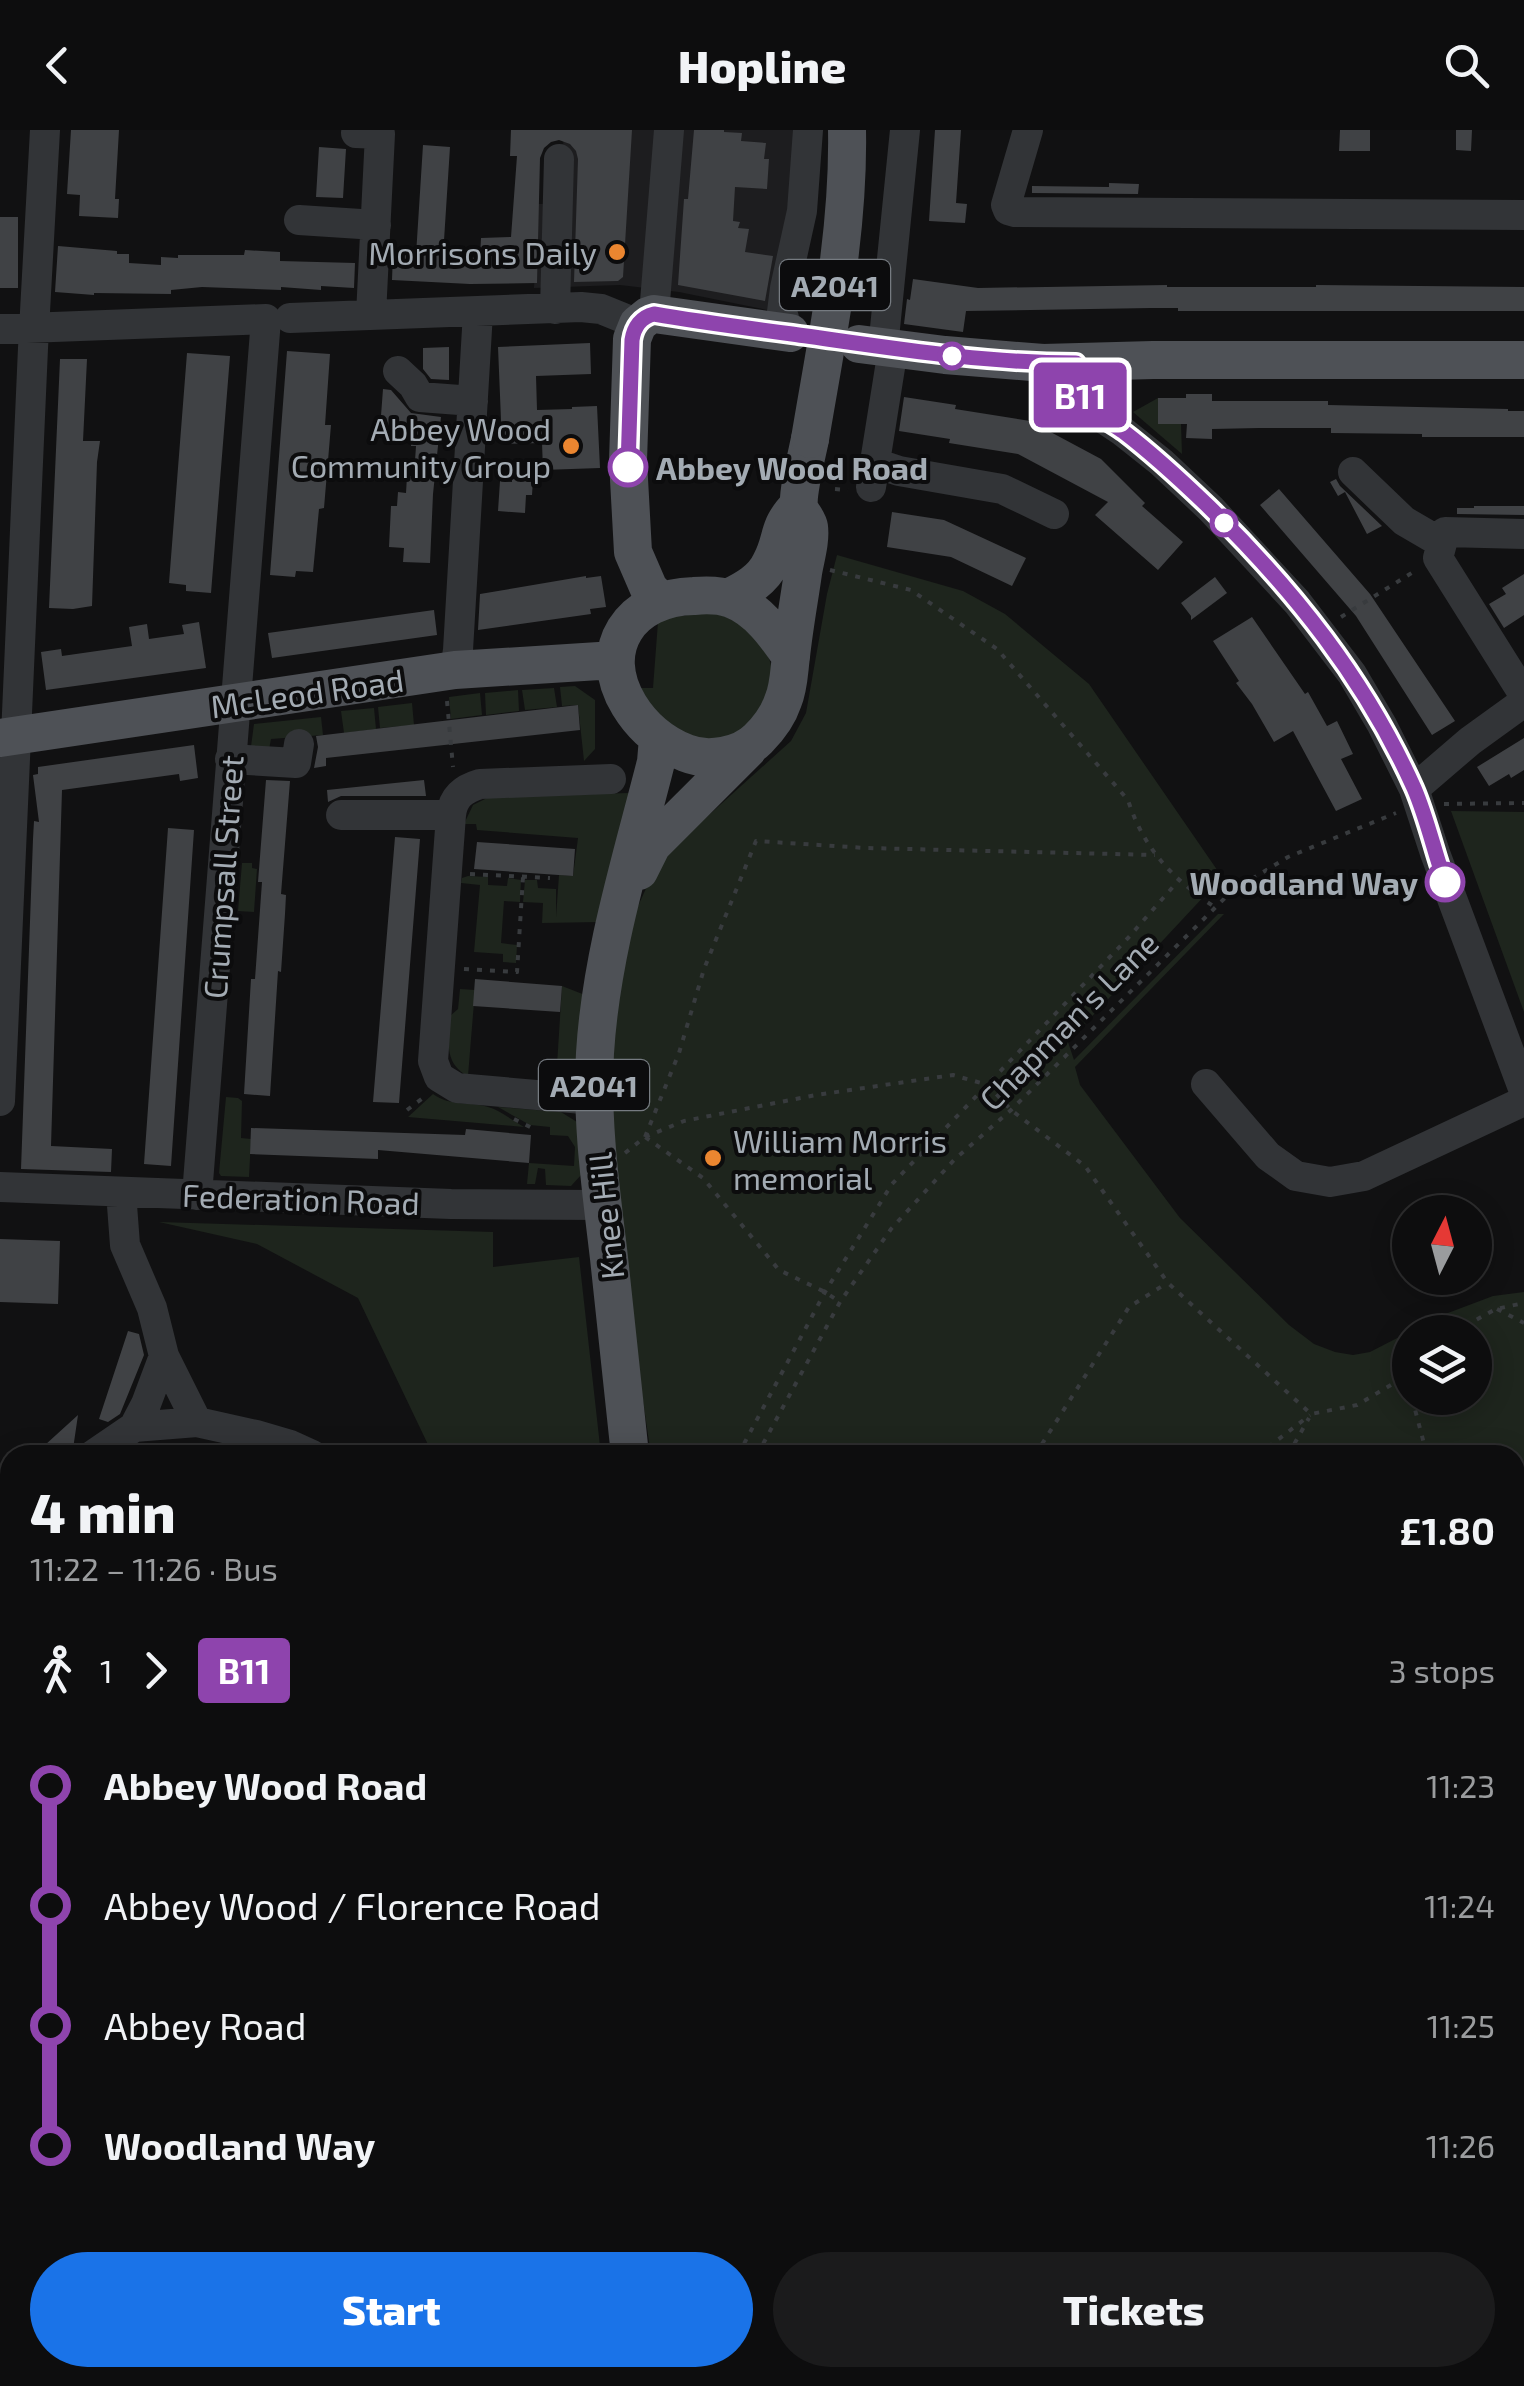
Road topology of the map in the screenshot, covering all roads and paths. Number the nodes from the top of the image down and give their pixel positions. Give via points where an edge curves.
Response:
1 (45, 130) edge
2 (668, 130) edge
3 (808, 130) edge
4 (847, 130) edge
5 (905, 130) edge
6 (1028, 130) edge
7 (380, 134) dead end
8 (559, 159) dead end
9 (1524, 215) edge
10 (299, 220) dead end
11 (376, 225) junction
12 (555, 309) junction
13 (478, 312) junction
14 (371, 316) junction
15 (278, 318) junction
16 (646, 319) junction
17 (34, 328) junction
18 (0, 329) edge
19 (786, 333) joint
20 (878, 347) junction
21 (1524, 360) edge
22 (1076, 363) junction
23 (398, 371) dead end
24 (472, 401) junction
25 (1353, 472) dead end
26 (799, 505) junction
27 (1054, 514) dead end
28 (1524, 534) edge
29 (1439, 550) junction
30 (824, 569) dead end
31 (728, 598) junction
32 (661, 601) junction
33 (1321, 631) junction
34 (791, 657) junction
35 (615, 660) junction
36 (449, 671) junction
37 (1524, 698) edge
38 (235, 702) junction
39 (8, 736) edge
40 (658, 738) junction
41 (299, 744) dead end
42 (754, 744) junction
43 (230, 760) junction
44 (611, 779) dead end
45 (1428, 799) junction
46 (457, 803) junction
47 (1524, 804) edge
48 (341, 814) dead end
49 (1154, 855) junction
50 (446, 872) junction
51 (523, 877) junction
52 (550, 878) dead end
53 (1180, 880) junction
54 (1216, 908) junction
55 (616, 918) junction
56 (440, 968) junction
57 (988, 1084) junction
58 (1206, 1084) dead end
59 (1524, 1091) edge
60 (0, 1100) edge
61 (594, 1100) junction
62 (1524, 1101) edge
63 (1011, 1110) junction
64 (645, 1138) junction
65 (598, 1164) junction
66 (0, 1187) edge
67 (121, 1192) junction
68 (198, 1195) junction
69 (602, 1206) junction
70 (1168, 1283) junction
71 (825, 1292) junction
72 (840, 1302) junction
73 (1524, 1303) edge
74 (1496, 1309) junction
75 (1485, 1315) edge
76 (1524, 1324) edge
77 (164, 1356) junction
78 (1392, 1384) edge
79 (1311, 1414) junction
80 (1417, 1415) edge
81 (197, 1422) junction
82 (134, 1427) junction
83 (108, 1445) edge
84 (290, 1445) edge
85 (629, 1445) edge
86 (743, 1445) edge
87 (762, 1445) edge
88 (1041, 1445) edge
89 (1271, 1445) edge
90 (1294, 1445) edge
91 (1424, 1445) edge

1 - 17 street
2 - 16 street
3 - 19 street via 804,197 784,288
4 - 26 main road, A2041, bridge via 840,256
5 - 20 street
6 - 9 street via 1006,205 1015,212
7 - 11 street
8 - 12 street
10 - 11 street
11 - 14 street
12 - 13 street
12 - 16 street via 597,308
13 - 14 street
13 - 24 street
14 - 15 street
15 - 17 street
15 - 38 street, Crumpsall Street
16 - 19 main road
16 - 32 main road via 634,332 630,352 628,461 633,552
17 - 18 street
17 - 39 street
20 - 22 main road
20 - 27 street via 873,475 898,472 1002,489
21 - 22 main road
22 - 33 street via 1076,384 1089,409 1210,508
23 - 24 street via 420,397
24 - 36 street via 458,650
25 - 29 street
26 - 31 main road, A2041 via 784,520 760,578
26 - 34 main road, A2041 via 809,528
28 - 29 street via 1445,532
29 - 33 path
29 - 37 street
30 - 49 path via 911,590 997,648 1128,800
31 - 32 main road
31 - 34 main road via 762,620
32 - 35 main road via 641,610 626,629
33 - 45 street
34 - 42 main road, Knee Hill / A2041 via 784,700
35 - 36 main road, McLeod Road
35 - 40 main road via 625,698
36 - 38 main road, McLeod Road
36 - 46 path
37 - 45 street via 1470,741
38 - 39 main road, McLeod Road
38 - 43 street, Crumpsall Street
39 - 60 street
40 - 42 main road via 693,756 716,757
40 - 55 main road, Knee Hill / A2041
41 - 43 street via 296,763
42 - 55 main road, Knee Hill / A2041 via 652,844
43 - 68 street, Crumpsall Street
44 - 46 street via 480,784
45 - 47 path
45 - 54 path, Chapman's Lane via 1288,857
45 - 59 street via 1434,853
46 - 48 street
46 - 50 street
49 - 53 path
49 - 64 path via 756,841
50 - 51 path
50 - 56 street
51 - 52 path
51 - 56 path via 517,972
53 - 54 path
53 - 57 path
54 - 63 path, Chapman's Lane
55 - 61 main road, Knee Hill / A2041 via 599,1003
56 - 61 street via 433,1062 439,1077 457,1088
57 - 63 path
57 - 64 path via 953,1076 816,1095 684,1122
57 - 71 path via 892,1184
58 - 62 street via 1268,1156 1296,1176 1330,1182 1364,1176
61 - 65 main road, Knee Hill / A2041
63 - 70 path via 1085,1166
63 - 72 path, Chapman's Lane via 891,1229
64 - 65 path via 611,1163
64 - 71 path via 703,1178 779,1270
65 - 69 main road, Knee Hill / A2041
66 - 67 street, Federation Road
67 - 68 street, Federation Road
67 - 77 street via 125,1245
68 - 69 street, Federation Road
69 - 85 main road, Knee Hill / A2041
70 - 79 path
70 - 88 path via 1129,1307
71 - 72 path
71 - 86 path
72 - 87 path, Chapman's Lane
73 - 74 path
74 - 75 path
74 - 76 path
77 - 81 street
77 - 82 street
78 - 79 path via 1357,1406
79 - 89 path
79 - 90 path
80 - 91 path
81 - 82 street
81 - 84 street
82 - 83 street

